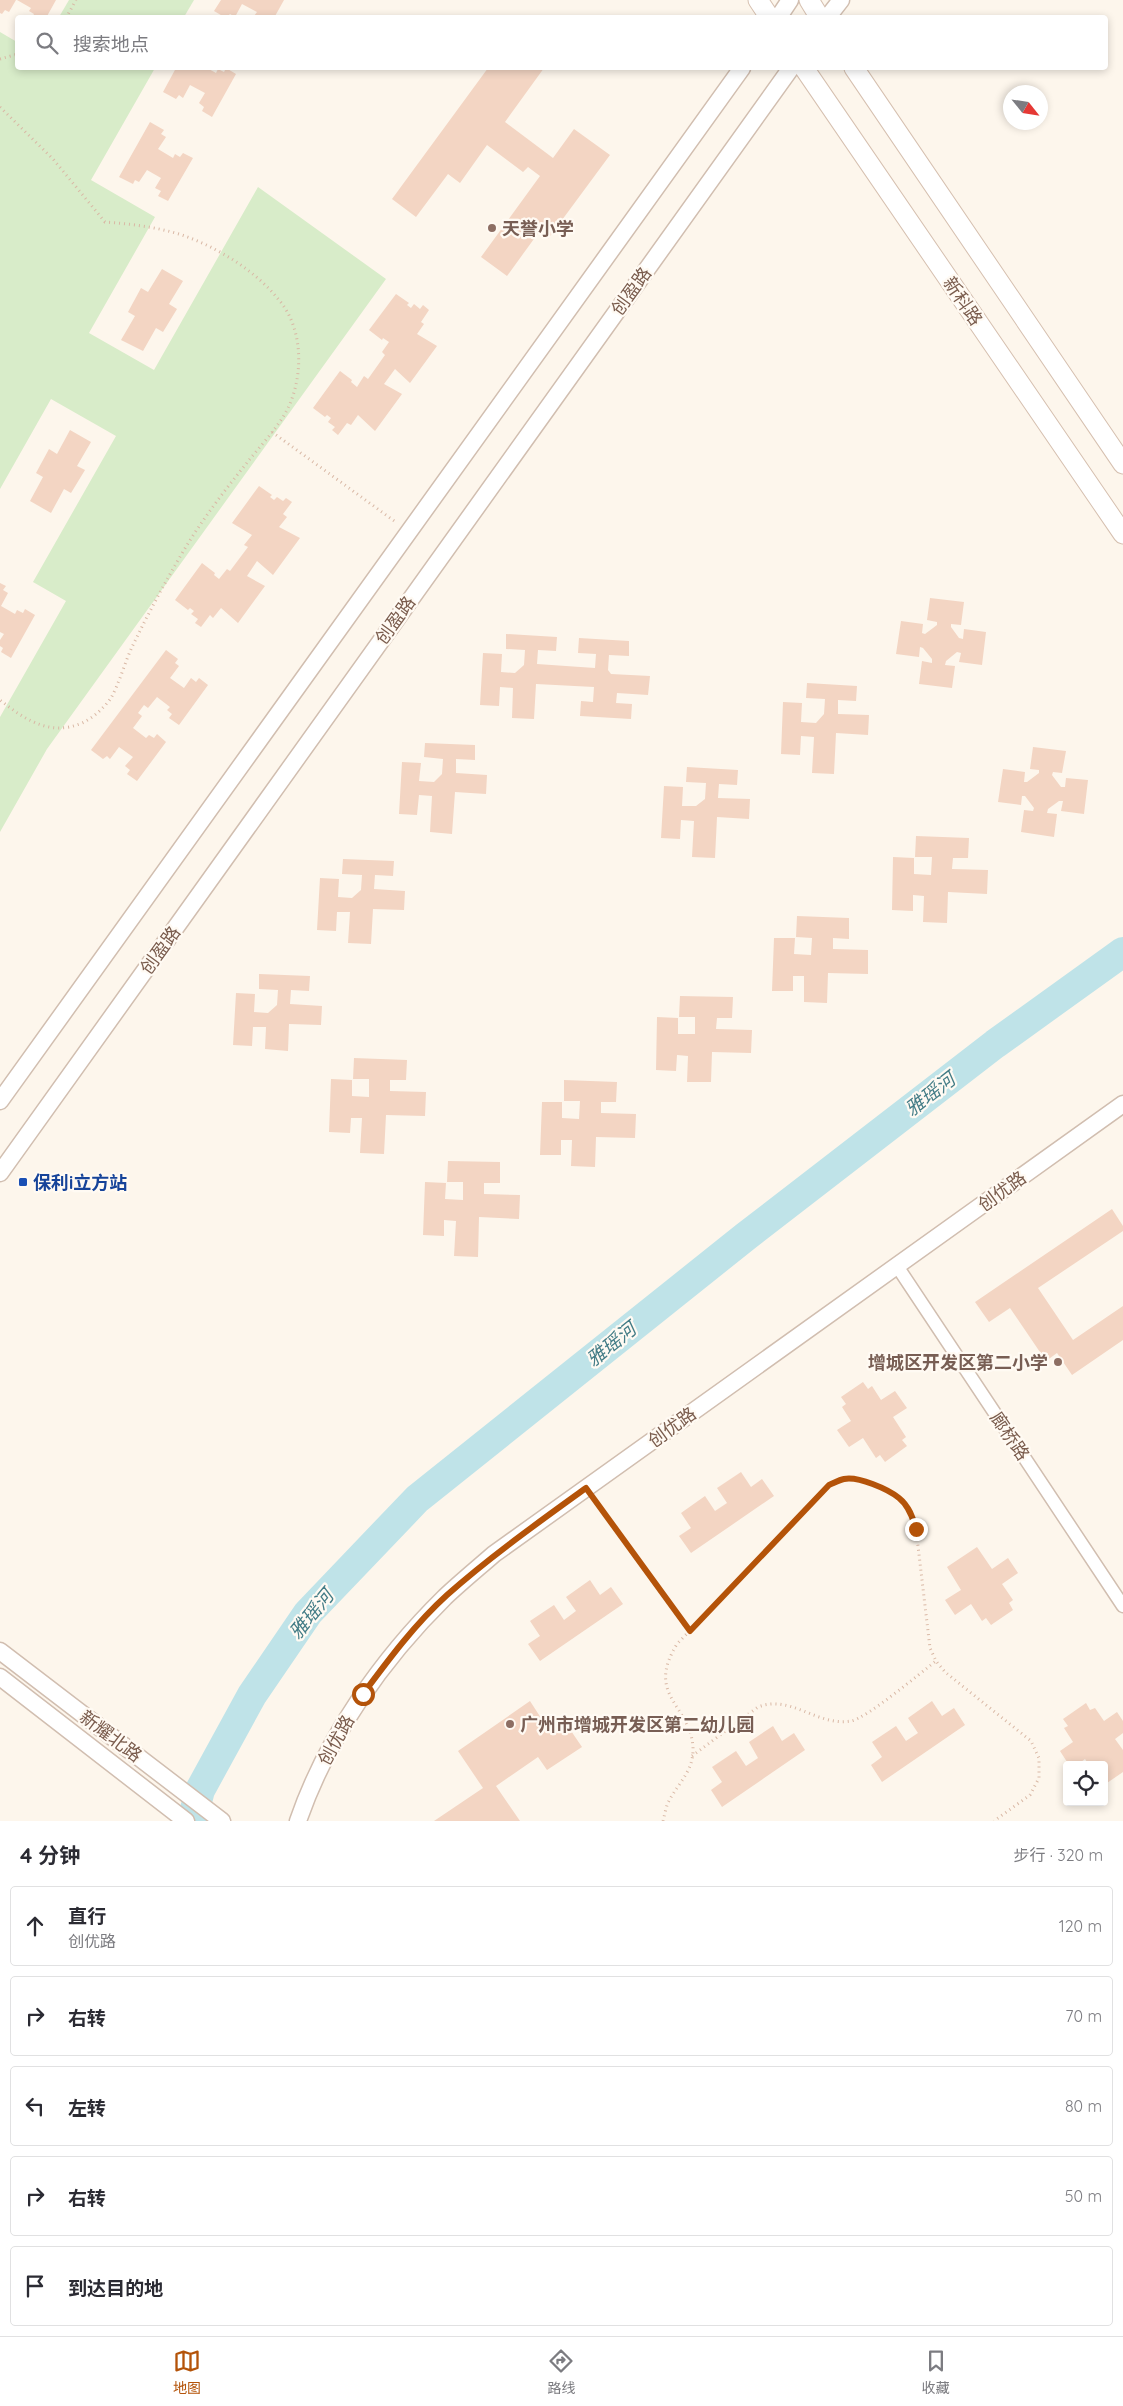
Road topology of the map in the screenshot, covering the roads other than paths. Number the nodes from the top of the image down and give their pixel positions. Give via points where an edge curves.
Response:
1 (758, 0) edge
2 (790, 0) edge
3 (809, 0) edge
4 (841, 0) edge
5 (768, 15) edge
6 (780, 15) edge
7 (818, 15) edge
8 (829, 15) edge
9 (741, 70) edge
10 (790, 70) edge
11 (805, 70) edge
12 (855, 70) edge
13 (1123, 464) edge
14 (1123, 534) edge
15 (0, 1101) edge
16 (1123, 1104) edge
17 (0, 1173) edge
18 (896, 1266) junction
19 (1123, 1606) edge
20 (0, 1651) edge
21 (0, 1677) edge
22 (186, 1821) edge
23 (222, 1821) edge
24 (298, 1821) edge

1 - 5 main road
2 - 6 street
3 - 7 main road
4 - 8 street
9 - 15 street
10 - 17 street, 创盈路
11 - 14 main road, 新科路
12 - 13 main road
16 - 18 street, 创优路
18 - 19 street, 廊桥路
18 - 24 street, 创优路 via 494,1554 446,1596 402,1643 363,1694 330,1749
20 - 23 street, 新耀北路
21 - 22 street, 新耀北路

